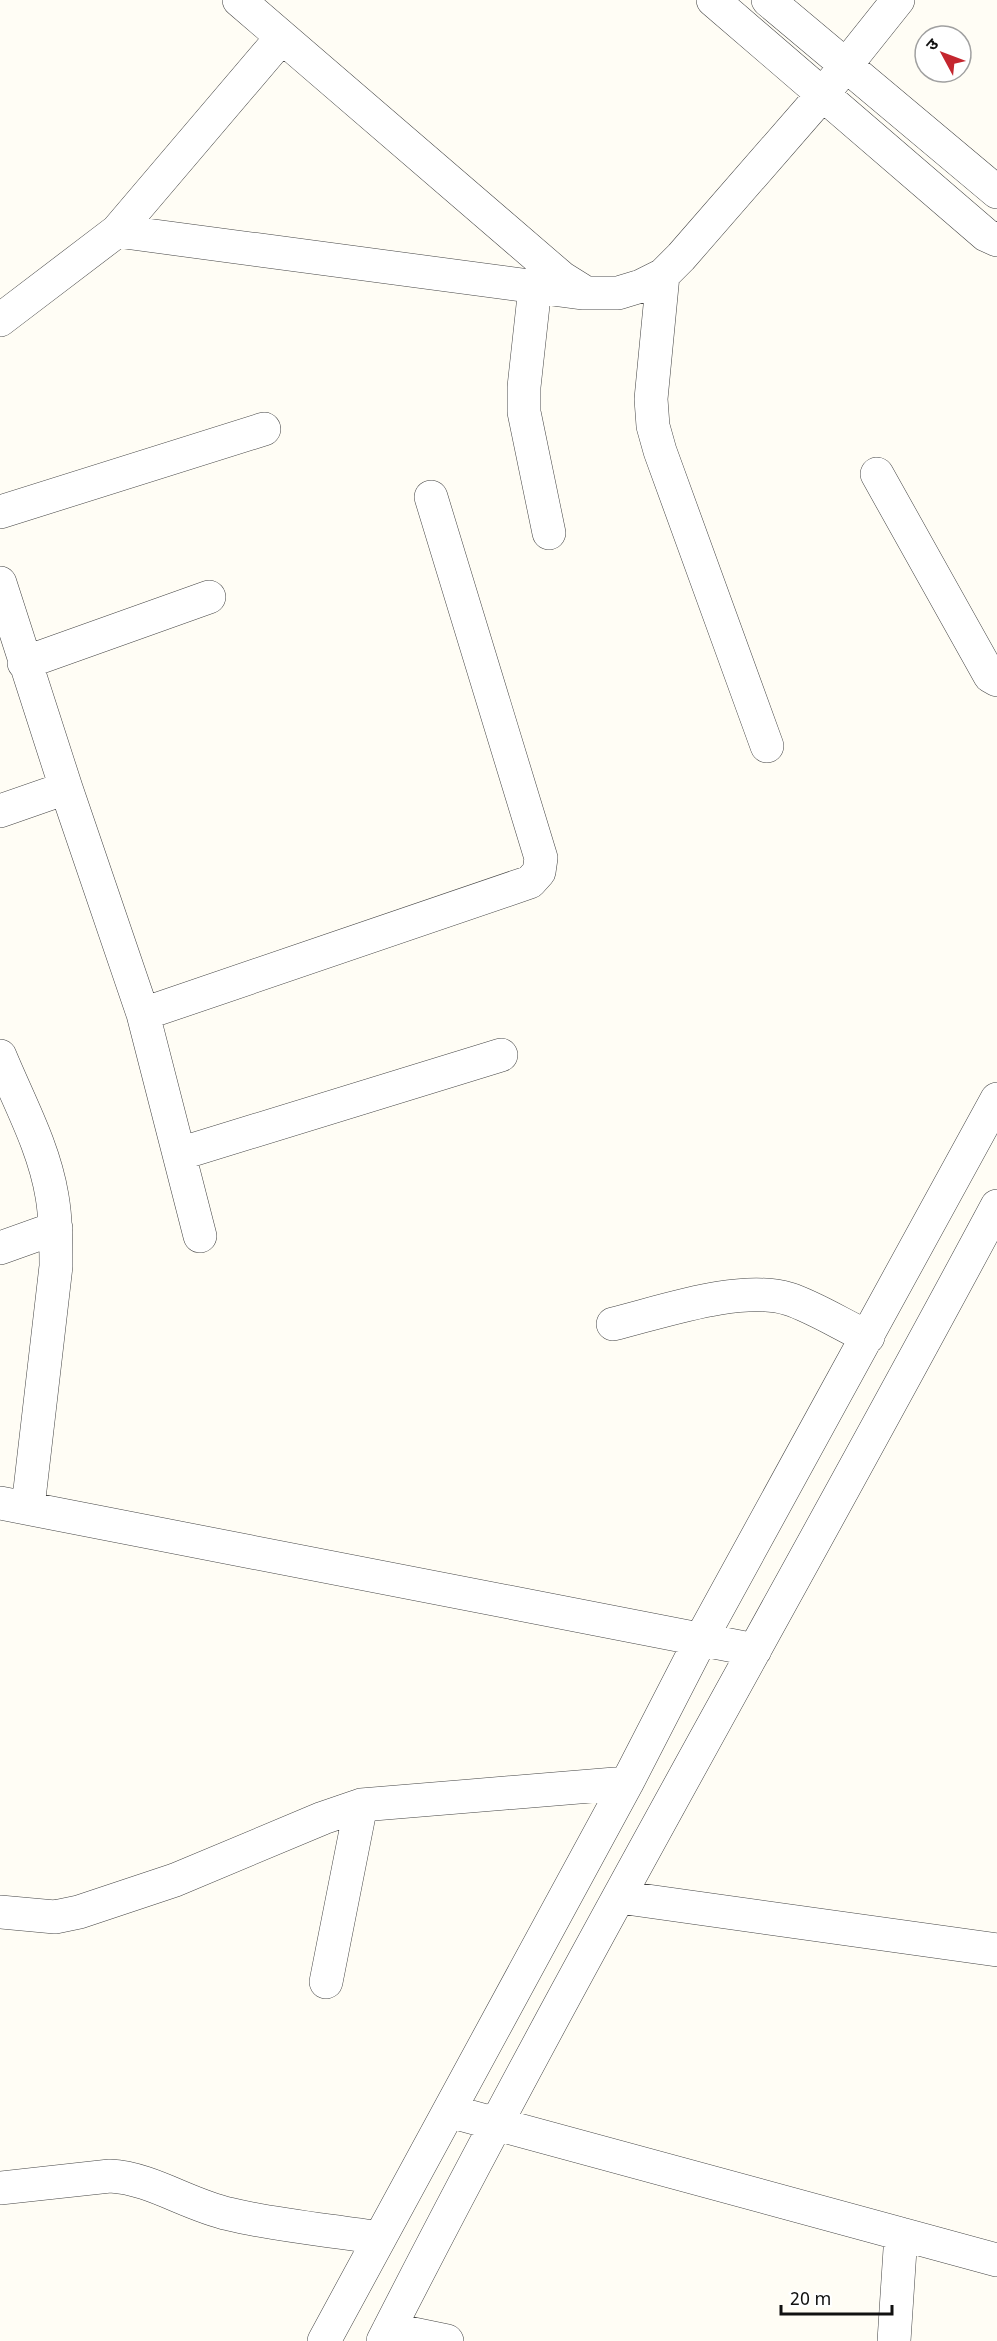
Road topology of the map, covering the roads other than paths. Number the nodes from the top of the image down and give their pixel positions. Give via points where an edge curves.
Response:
1 (238, 0) edge
2 (712, 0) edge
3 (768, 0) edge
4 (898, 0) edge
5 (282, 37) junction
6 (846, 65) junction
7 (823, 94) junction
8 (997, 192) edge
9 (117, 231) junction
10 (997, 240) edge
11 (663, 274) junction
12 (535, 287) junction
13 (586, 293) junction
14 (0, 320) edge
15 (264, 429) dead end
16 (877, 474) dead end
17 (431, 497) dead end
18 (0, 512) edge
19 (549, 533) dead end
20 (0, 583) edge
21 (209, 597) dead end
22 (14, 652) edge
23 (997, 680) edge
24 (767, 746) dead end
25 (66, 788) junction
26 (0, 811) edge
27 (143, 1014) junction
28 (501, 1055) dead end
29 (0, 1056) edge
30 (997, 1099) edge
31 (10, 1106) edge
32 (179, 1154) junction
33 (997, 1206) edge
34 (56, 1228) junction
35 (200, 1236) dead end
36 (0, 1248) edge
37 (613, 1324) dead end
38 (868, 1337) junction
39 (14, 1505) edge
40 (701, 1639) junction
41 (755, 1650) junction
42 (627, 1783) junction
43 (361, 1805) junction
44 (620, 1897) junction
45 (0, 1912) edge
46 (997, 1950) edge
47 (326, 1982) dead end
48 (449, 2111) junction
49 (495, 2124) junction
50 (0, 2188) edge
51 (901, 2234) junction
52 (380, 2238) junction
53 (997, 2260) edge
54 (386, 2335) edge
55 (324, 2341) edge
56 (447, 2341) edge
57 (894, 2341) edge

1 - 5 street
2 - 7 street
3 - 6 street
4 - 6 street
5 - 9 street
5 - 13 street via 562,278
6 - 7 street
6 - 8 street
7 - 10 street via 986,235
7 - 11 street
9 - 12 street
9 - 14 street
11 - 13 street via 618,293
11 - 24 street via 651,399 653,426
12 - 13 street
12 - 19 street via 524,412
15 - 18 street
16 - 23 street via 990,676
17 - 27 street via 541,858 539,872 530,882
20 - 22 street
21 - 22 street
22 - 25 street
25 - 26 street
25 - 27 street
27 - 32 street
28 - 32 street
29 - 31 street
30 - 38 street
31 - 34 street via 43,1158
32 - 35 street
33 - 41 street
34 - 36 street
34 - 39 street via 56,1266
37 - 38 street via 735,1295 762,1294 790,1299
38 - 40 street
39 - 40 street
40 - 41 street
40 - 42 street
41 - 44 street
42 - 43 street
42 - 48 street
43 - 45 street via 175,1880 79,1912 55,1917
43 - 47 street
44 - 46 street
44 - 49 street
48 - 49 street
48 - 52 street
49 - 51 street
49 - 54 street
50 - 52 street via 126,2177 229,2214
51 - 53 street
51 - 57 street
52 - 55 street
54 - 56 street

